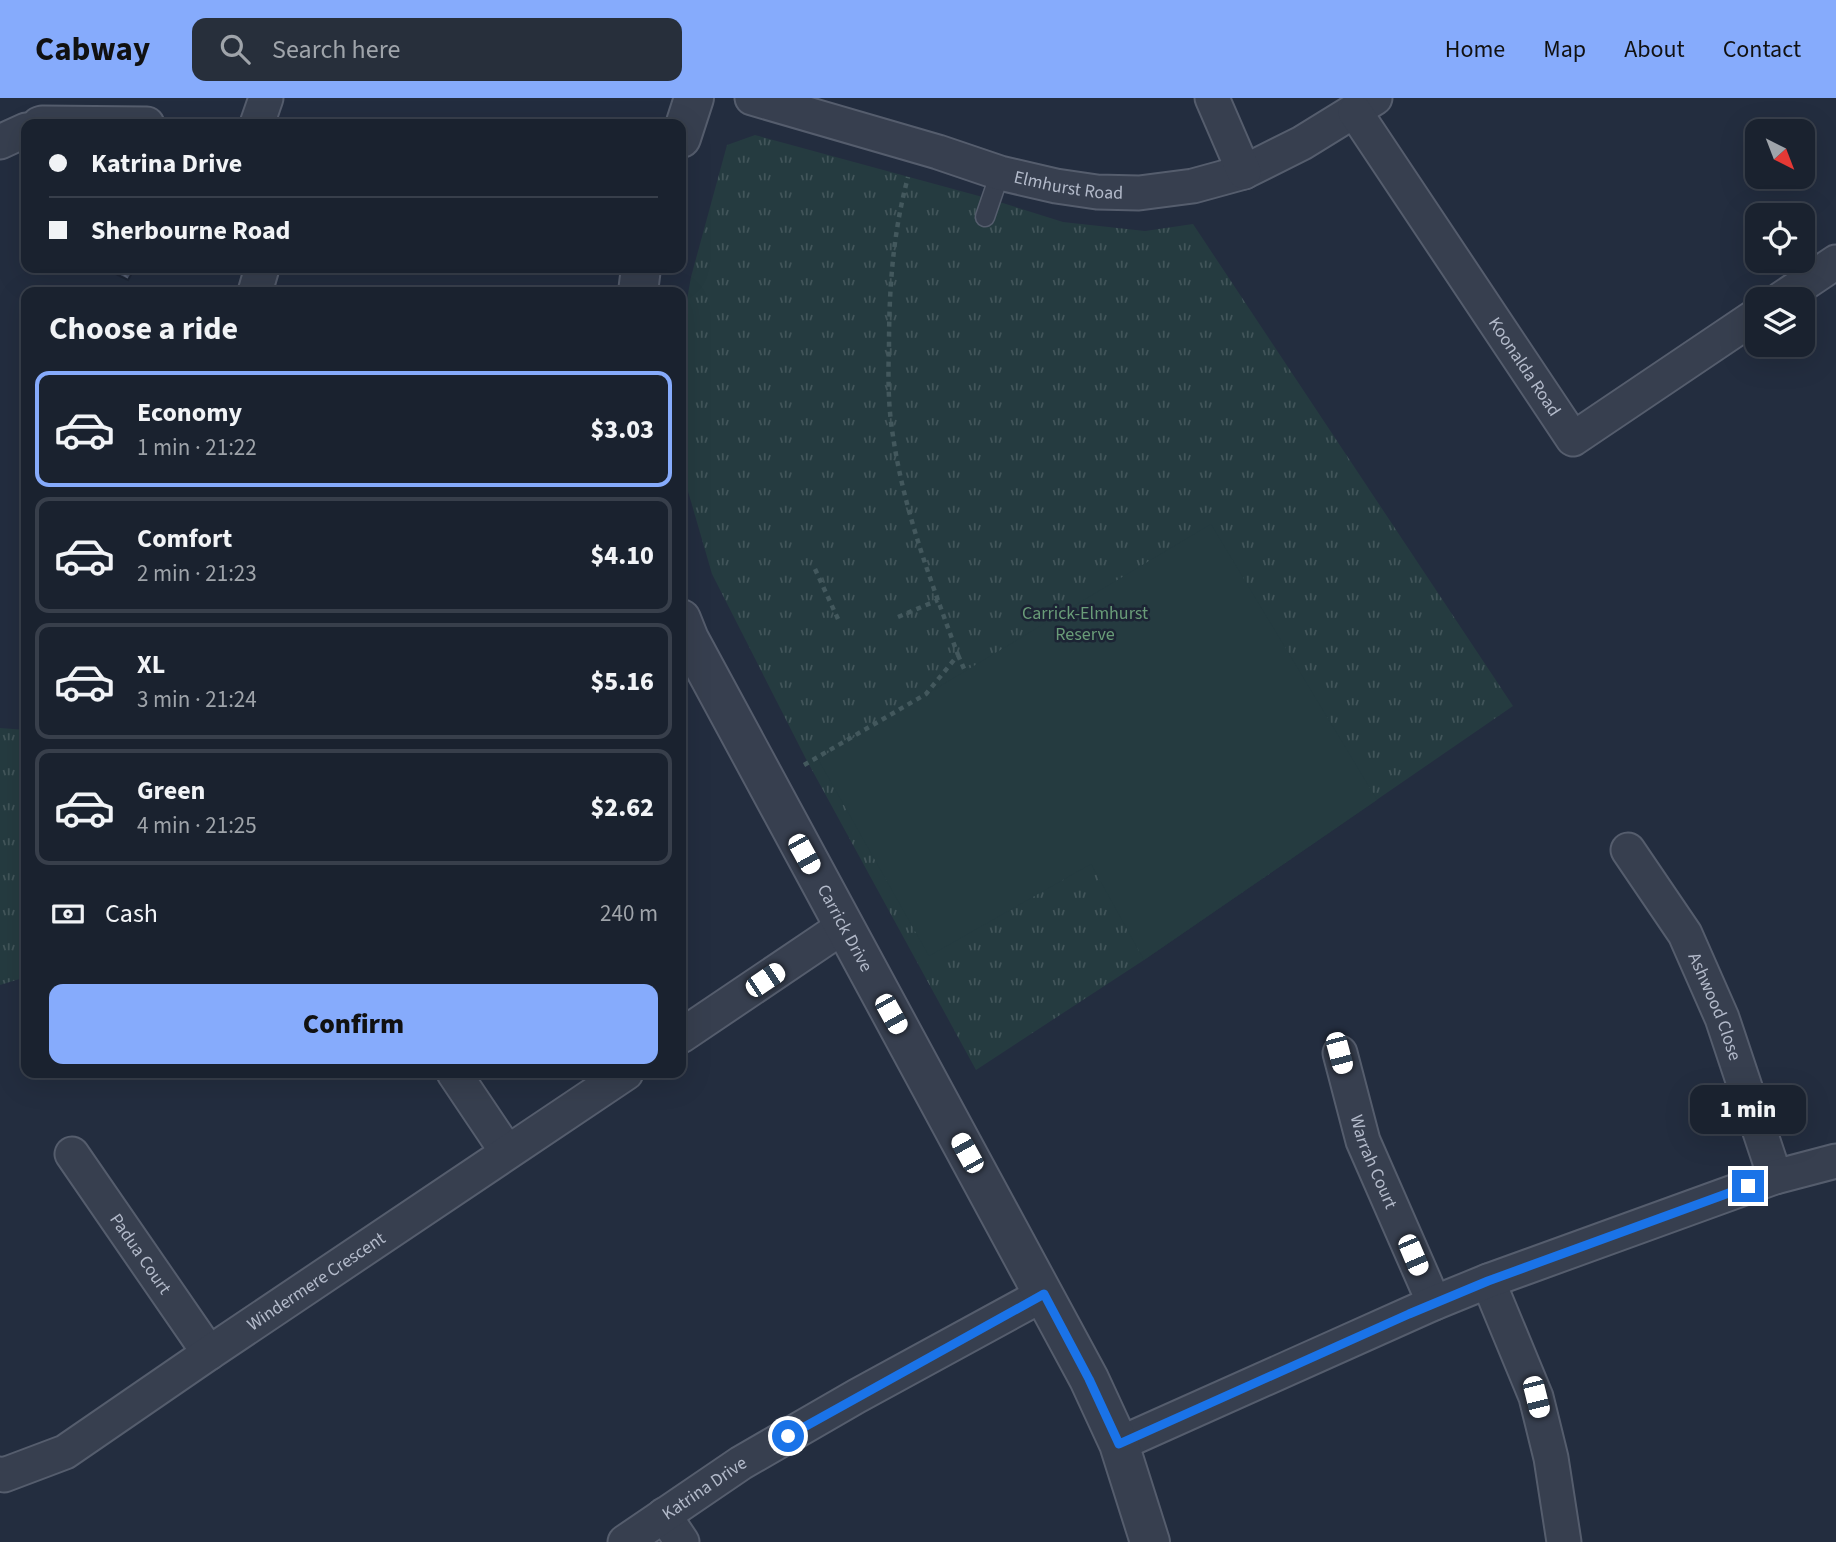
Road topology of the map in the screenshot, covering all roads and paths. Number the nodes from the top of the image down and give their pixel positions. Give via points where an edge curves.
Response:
1 (266, 98) edge
2 (694, 98) edge
3 (752, 98) edge
4 (1212, 98) edge
5 (1365, 105) edge
6 (259, 119) edge
7 (686, 123) edge
8 (21, 132) edge
9 (0, 142) edge
10 (1244, 172) junction
11 (1000, 173) junction
12 (909, 175) dead end
13 (985, 218) dead end
14 (1836, 262) edge
15 (1799, 287) edge
16 (1745, 323) edge
17 (815, 569) dead end
18 (938, 600) junction
19 (898, 617) dead end
20 (838, 619) dead end
21 (686, 630) edge
22 (958, 656) junction
23 (965, 671) dead end
24 (804, 765) dead end
25 (1628, 850) dead end
26 (844, 926) junction
27 (686, 1033) edge
28 (1339, 1053) dead end
29 (457, 1078) edge
30 (618, 1078) edge
31 (507, 1152) junction
32 (72, 1154) dead end
33 (1836, 1161) edge
34 (1774, 1177) junction
35 (1488, 1281) junction
36 (1044, 1294) junction
37 (1434, 1303) junction
38 (209, 1353) junction
39 (1119, 1444) junction
40 (0, 1475) edge
41 (673, 1529) edge
42 (625, 1542) edge
43 (1150, 1542) edge
44 (1564, 1542) edge

1 - 6 street
2 - 7 street
3 - 11 street, Elmhurst Road
4 - 10 street
5 - 10 street, Elmhurst Road via 1302,144
5 - 16 street, Koonalda Road via 1573,439
8 - 9 street
10 - 11 street, Elmhurst Road via 1193,186 1139,193 1097,192
11 - 13 lane
12 - 18 path via 900,206 889,293 892,435 906,503
14 - 15 street
17 - 20 path
18 - 19 path
18 - 22 path
21 - 26 street, Carrick Drive
22 - 23 path
22 - 24 path via 926,694
25 - 34 street, Ashwood Close via 1685,934 1721,1018
26 - 27 street
26 - 36 street, Carrick Drive
28 - 37 street, Warrah Court via 1363,1141
29 - 31 street
30 - 31 street, Windermere Crescent
31 - 38 street, Windermere Crescent
32 - 38 street, Padua Court
33 - 34 street
34 - 35 street
35 - 37 street
35 - 44 street via 1536,1397
36 - 39 street, Carrick Drive
36 - 41 street, Katrina Drive via 741,1463
37 - 39 street
38 - 40 street, Windermere Crescent via 65,1452
39 - 43 street, Carrick Drive
41 - 42 street, Katrina Drive

